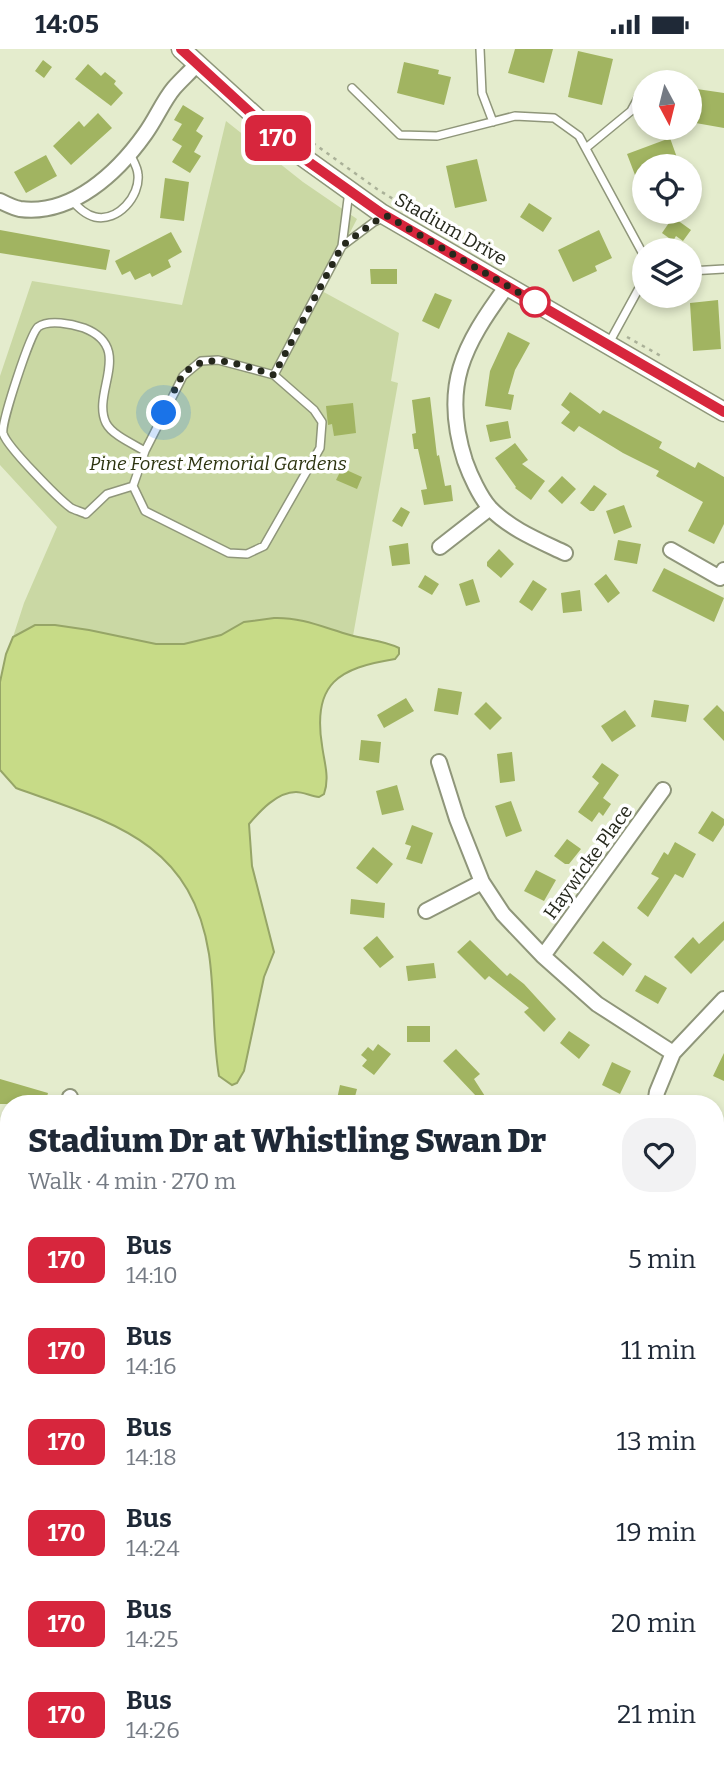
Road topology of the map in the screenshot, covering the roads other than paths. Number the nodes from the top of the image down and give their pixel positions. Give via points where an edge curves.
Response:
1 (181, 49) edge
2 (480, 49) edge
3 (197, 64) junction
4 (352, 89) dead end
5 (632, 109) edge
6 (493, 122) junction
7 (586, 148) junction
8 (130, 153) junction
9 (349, 190) junction
10 (0, 201) edge
11 (72, 201) junction
12 (387, 216) junction
13 (634, 238) edge
14 (342, 246) junction
15 (724, 269) edge
16 (702, 270) edge
17 (507, 286) junction
18 (632, 301) edge
19 (609, 344) junction
20 (274, 375) junction
21 (724, 412) edge
22 (145, 451) junction
23 (133, 487) junction
24 (490, 508) junction
25 (440, 547) dead end
26 (671, 550) dead end
27 (565, 553) dead end
28 (724, 570) edge
29 (439, 762) dead end
30 (663, 790) dead end
31 (482, 882) junction
32 (426, 911) dead end
33 (543, 956) junction
34 (724, 999) edge
35 (673, 1053) junction
36 (656, 1095) edge

1 - 3 street, Stadium Drive
2 - 6 lane via 482,93
3 - 8 street via 173,89
3 - 9 street, Stadium Drive via 289,148
4 - 6 lane via 400,135 437,136
5 - 7 lane
6 - 7 lane via 514,116 554,118 579,136
7 - 13 lane
8 - 11 street
8 - 11 lane via 138,173 137,187 123,209 97,218
9 - 12 street, Stadium Drive
9 - 14 lane
10 - 11 street via 19,209
12 - 14 lane
12 - 17 street, Stadium Drive
14 - 20 lane
15 - 16 lane
17 - 19 street, Stadium Drive
17 - 24 street via 465,353 455,386 457,435 469,471
18 - 19 lane
19 - 21 street, Stadium Drive
20 - 22 lane via 218,360 201,361 183,376
20 - 23 lane via 322,422 320,448 264,546 247,554 229,553 145,510
22 - 23 lane
22 - 23 lane via 107,425 103,414 109,353 105,342 85,328 49,322 36,328 26,347 2,431 9,446 71,508 86,514 107,494
24 - 25 street
24 - 27 street via 526,534
26 - 28 street via 720,578
29 - 31 street
30 - 33 street, Haywicke Place
31 - 32 street
31 - 33 street via 503,914
33 - 35 street via 597,1004
34 - 35 street
35 - 36 street

